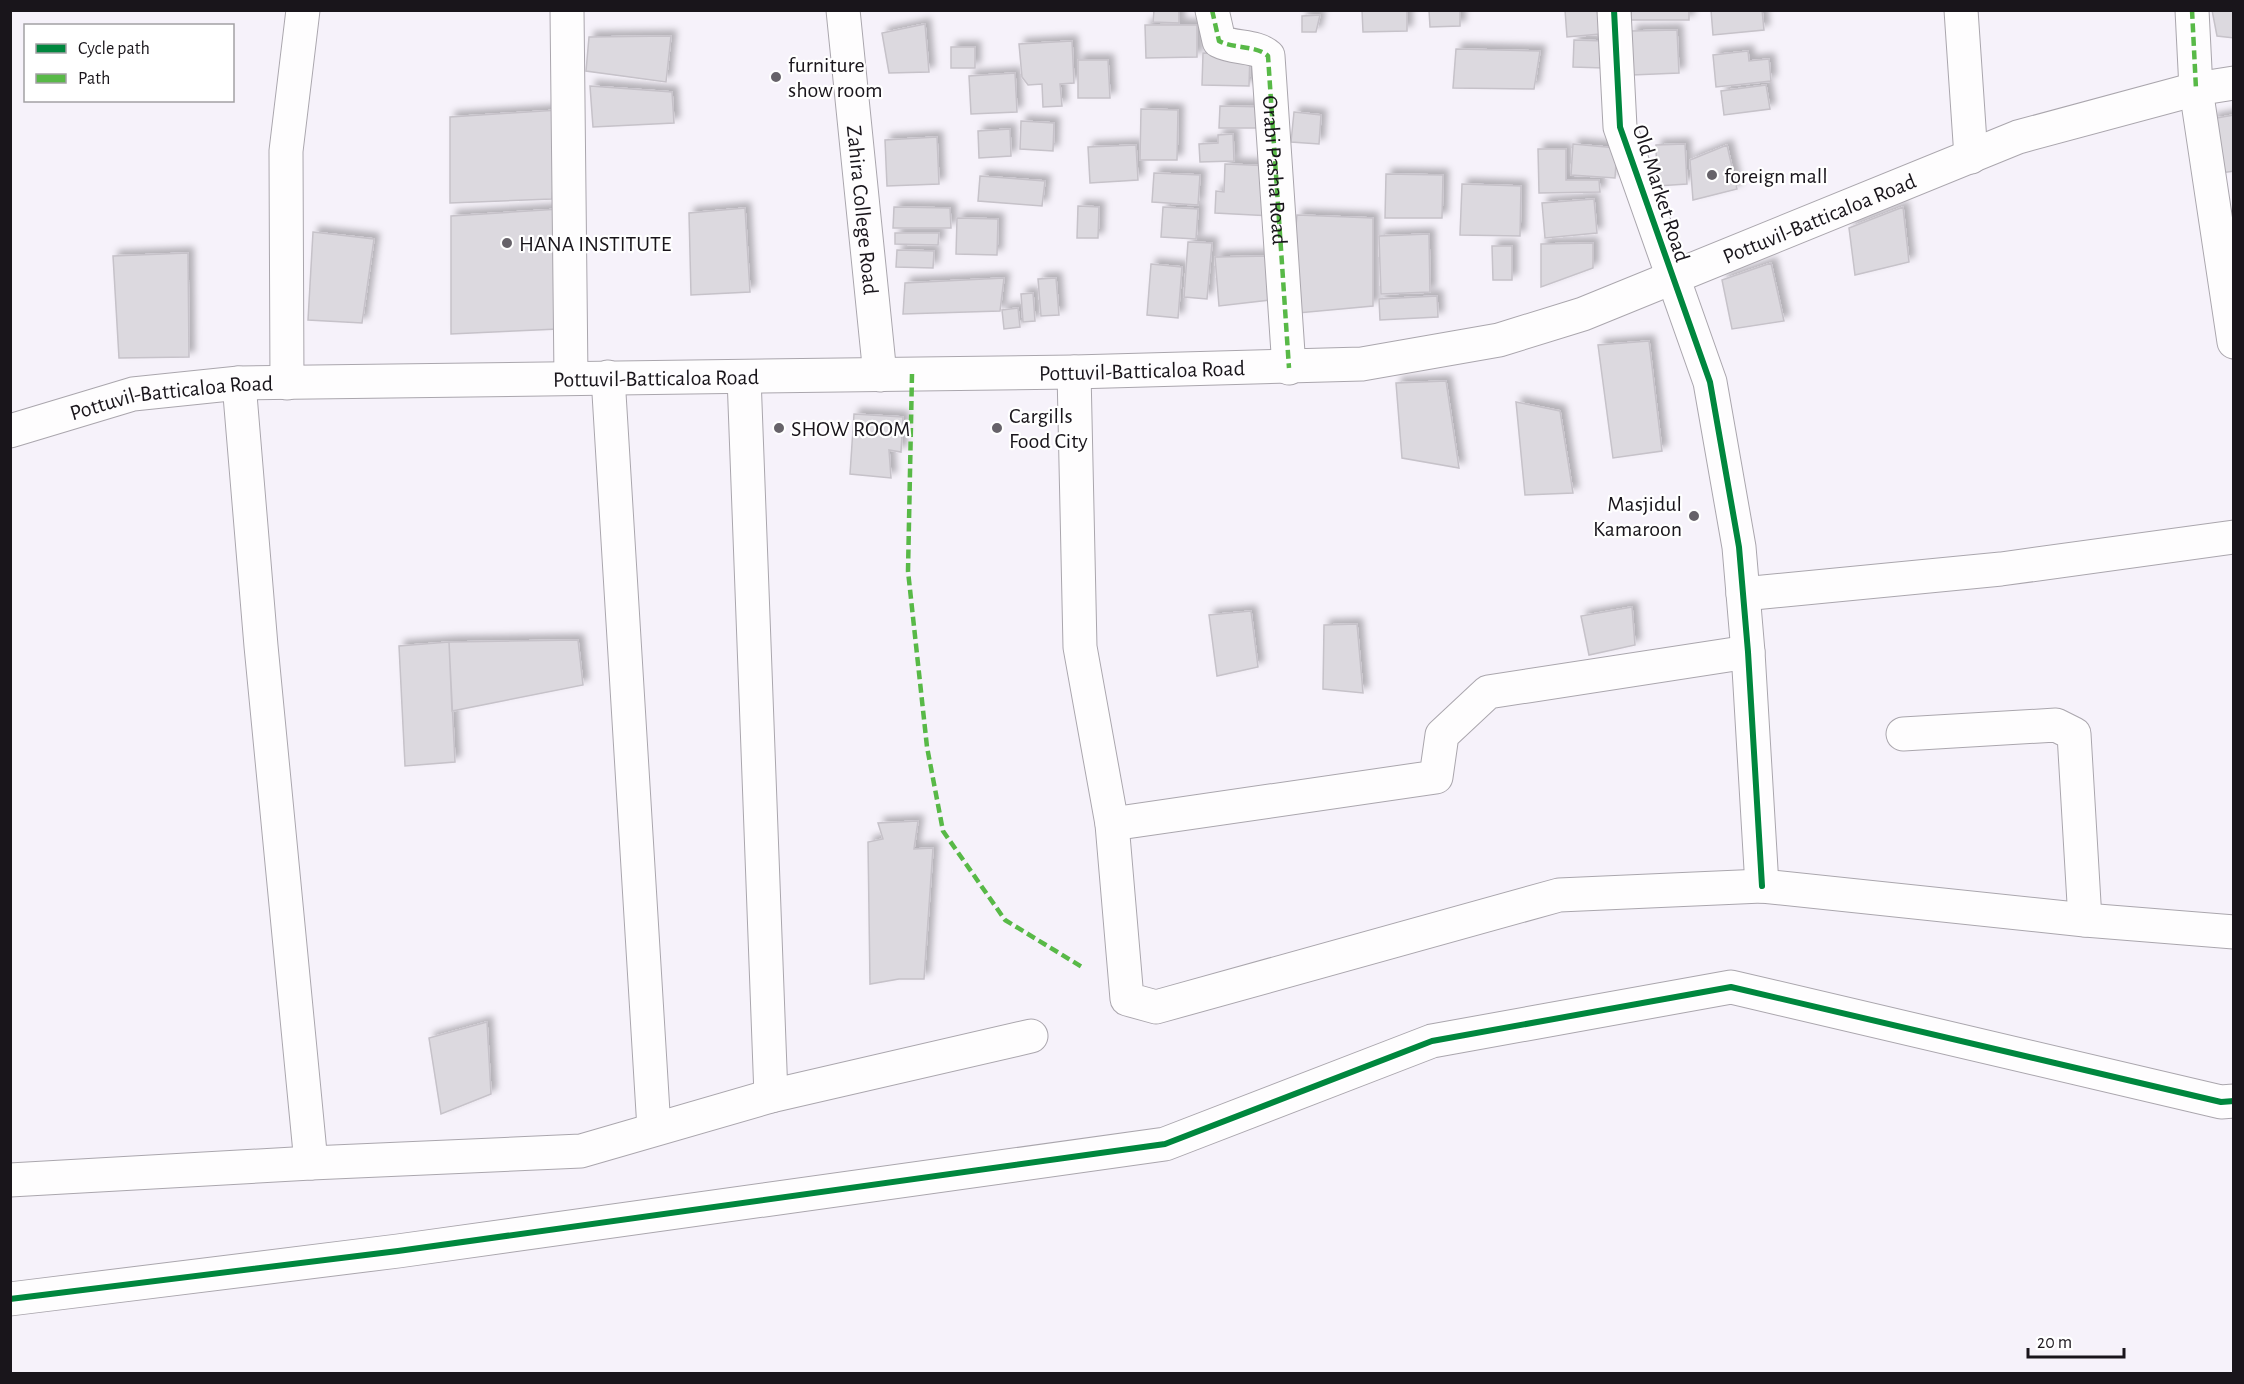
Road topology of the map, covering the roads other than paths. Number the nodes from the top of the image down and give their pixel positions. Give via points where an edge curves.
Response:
1 (303, 10) edge
2 (567, 10) edge
3 (843, 10) edge
4 (1212, 10) edge
5 (1614, 10) edge
6 (1961, 10) edge
7 (2192, 10) edge
8 (2234, 83) edge
9 (2196, 89) junction
10 (1971, 157) junction
11 (1671, 279) junction
12 (2234, 342) edge
13 (1289, 368) junction
14 (1074, 372) junction
15 (880, 375) junction
16 (608, 377) junction
17 (744, 377) junction
18 (571, 378) junction
19 (287, 382) junction
20 (239, 383) junction
21 (10, 431) edge
22 (2234, 537) edge
23 (1743, 594) junction
24 (1748, 652) junction
25 (1903, 734) dead end
26 (1112, 824) junction
27 (1762, 886) junction
28 (2085, 920) junction
29 (2234, 932) edge
30 (1031, 1036) dead end
31 (771, 1096) junction
32 (2234, 1101) edge
33 (654, 1129) junction
34 (311, 1163) junction
35 (10, 1180) edge
36 (10, 1299) edge

1 - 19 main road via 286,151
2 - 18 main road
3 - 15 main road, Zahira College Road
4 - 13 main road, Orabi Pasha Road via 1219,41 1263,51 1268,56
5 - 11 main road, Old Market Road via 1620,128
6 - 10 main road
7 - 9 main road
8 - 9 main road, Pottuvil-Batticaloa Road
9 - 10 main road, Pottuvil-Batticaloa Road via 2018,137
9 - 12 main road
10 - 11 main road, Pottuvil-Batticaloa Road
11 - 13 main road, Pottuvil-Batticaloa Road via 1583,314 1499,340 1362,363
11 - 23 main road, Old Market Road via 1710,382 1739,546
13 - 14 main road, Pottuvil-Batticaloa Road
14 - 15 main road, Pottuvil-Batticaloa Road
14 - 26 main road via 1080,648
15 - 17 main road, Pottuvil-Batticaloa Road
16 - 17 main road, Pottuvil-Batticaloa Road
16 - 18 main road, Pottuvil-Batticaloa Road
16 - 33 main road
17 - 31 main road
18 - 19 main road, Pottuvil-Batticaloa Road
19 - 20 main road, Pottuvil-Batticaloa Road
20 - 21 main road, Pottuvil-Batticaloa Road via 133,394
20 - 34 main road
22 - 23 main road via 2001,569
23 - 24 main road, Old Market Road
24 - 26 main road via 1488,692 1442,735 1436,777
24 - 27 main road, Old Market Road
25 - 28 main road via 2056,725 2074,734
26 - 27 main road via 1127,999 1156,1007 1559,895
27 - 28 main road
28 - 29 main road
30 - 31 main road
31 - 33 main road
32 - 36 main road via 2221,1102 1731,987 1432,1041 1166,1144 422,1248
33 - 34 main road via 581,1151
34 - 35 main road

